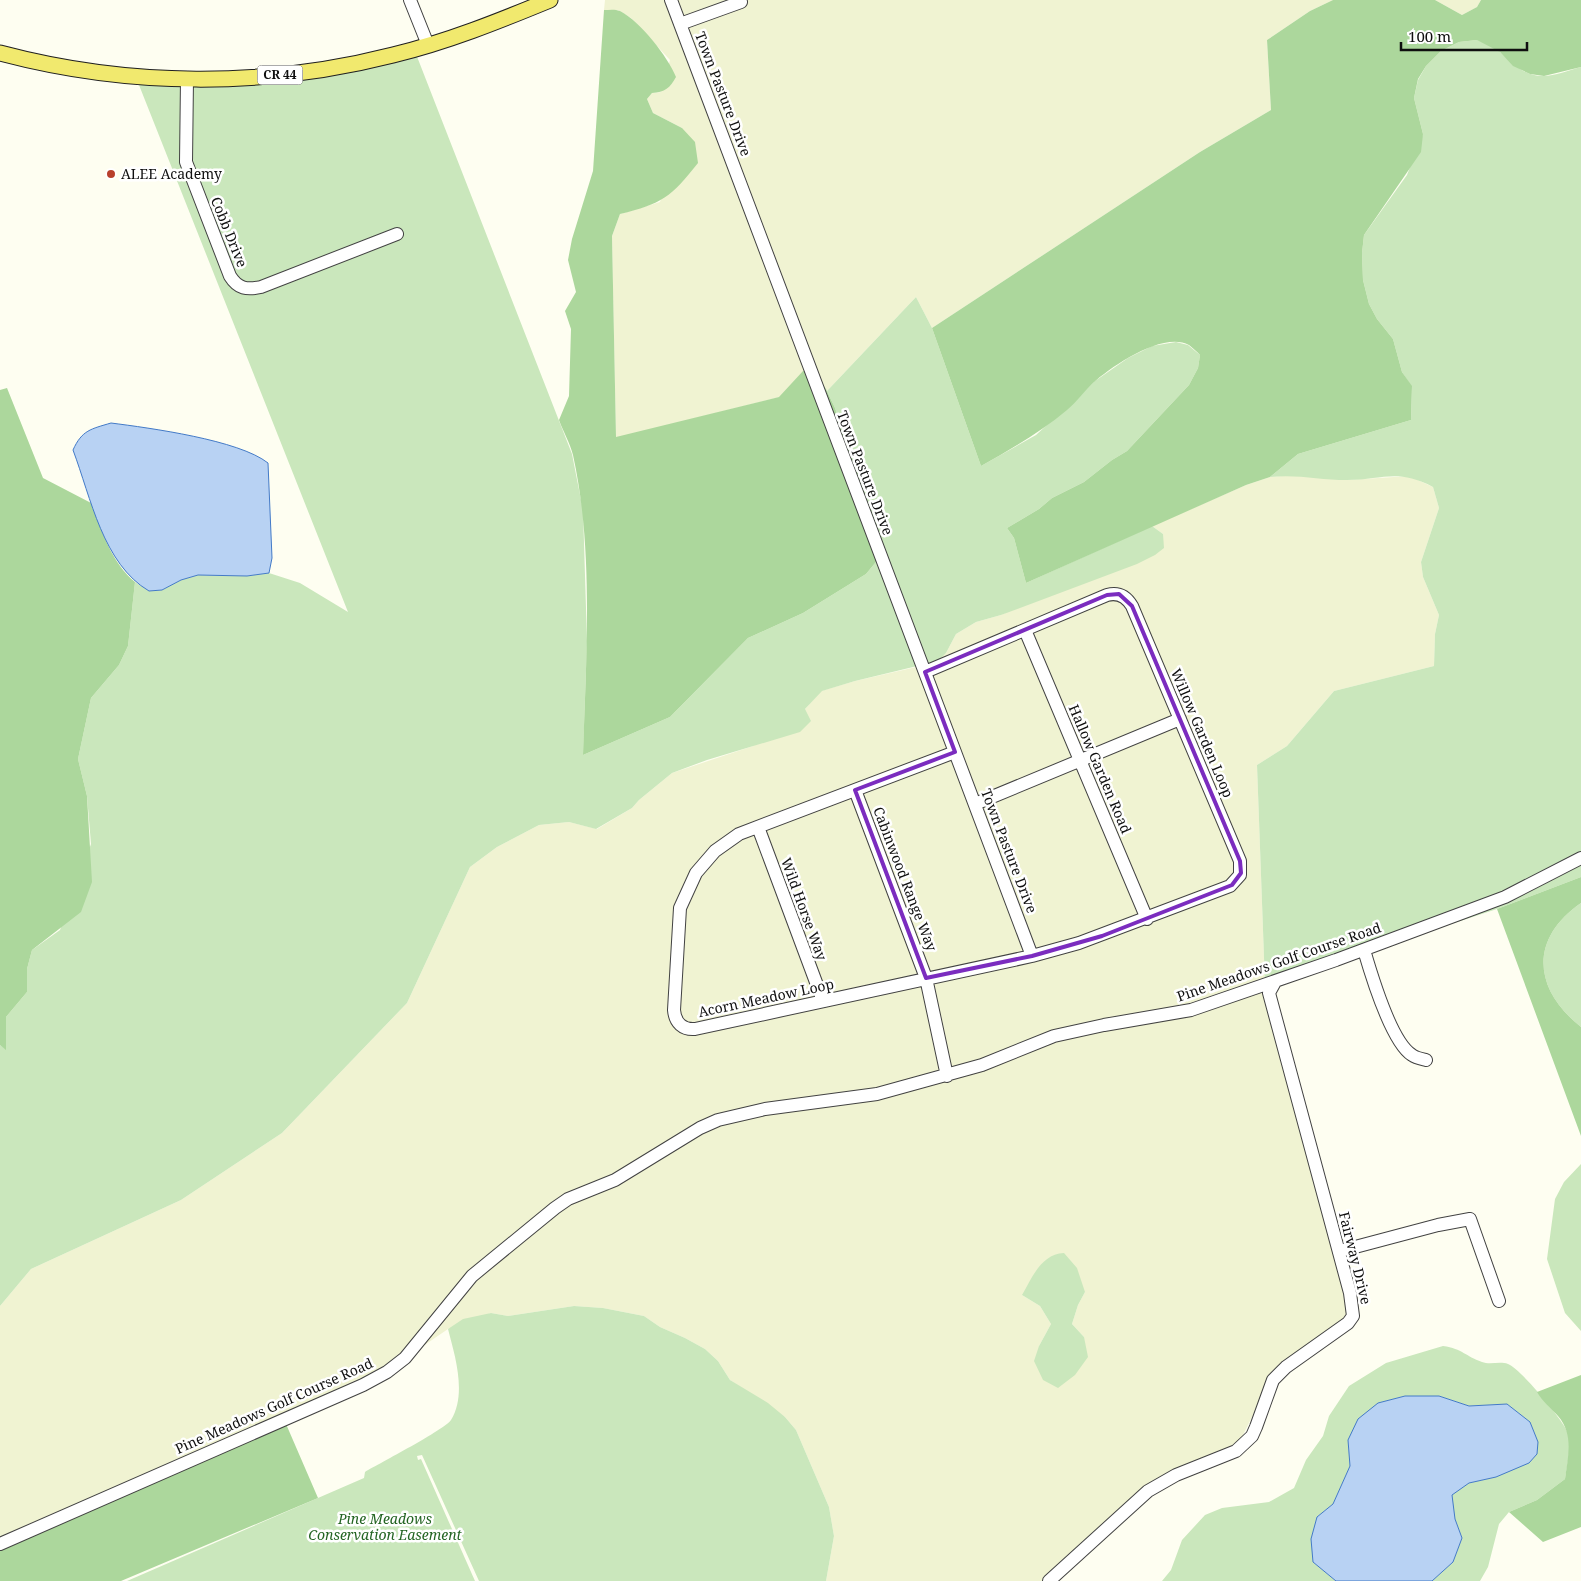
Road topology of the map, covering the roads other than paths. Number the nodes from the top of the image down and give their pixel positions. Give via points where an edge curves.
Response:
1 (410, 0) edge
2 (550, 0) edge
3 (671, 0) edge
4 (741, 2) dead end
5 (680, 24) junction
6 (428, 45) junction
7 (0, 53) edge
8 (188, 80) junction
9 (397, 234) dead end
10 (1025, 630) junction
11 (924, 672) junction
12 (1180, 720) junction
13 (955, 752) junction
14 (1081, 762) junction
15 (855, 790) junction
16 (975, 804) junction
17 (758, 827) junction
18 (1581, 858) edge
19 (1147, 919) junction
20 (1364, 950) junction
21 (1032, 956) junction
22 (926, 978) junction
23 (1275, 982) junction
24 (823, 1001) junction
25 (1426, 1060) dead end
26 (947, 1076) junction
27 (1340, 1251) junction
28 (1500, 1302) dead end
29 (0, 1544) edge
30 (1049, 1581) edge

1 - 6 street
2 - 6 main road, CR 44
3 - 5 street, Town Pasture Drive
4 - 5 street
5 - 11 street, Town Pasture Drive
6 - 8 main road, CR 44 via 361,62 298,73
7 - 8 main road, CR 44 via 93,73
8 - 9 street, Cobb Drive via 186,162 230,276 237,286 246,289 261,287
10 - 11 street, Willow Garden Loop
10 - 12 street, Willow Garden Loop via 1106,595 1124,597 1132,606
10 - 14 street, Hallow Garden Road
11 - 13 street, Town Pasture Drive
12 - 14 street
12 - 19 street, Willow Garden Loop via 1240,861 1241,873 1230,886
13 - 15 street, Acorn Meadow Loop
13 - 16 street, Town Pasture Drive
14 - 16 street
14 - 19 street, Hallow Garden Road
15 - 17 street, Acorn Meadow Loop
15 - 22 street, Cabinwood Range Way
16 - 21 street, Town Pasture Drive
17 - 24 street, Wild Horse Way
17 - 24 street, Acorn Meadow Loop via 739,834 715,851 701,865 686,890 678,918 674,1016 681,1026 692,1029
18 - 20 street, Pine Meadows Golf Course Road via 1505,897
19 - 21 street, Willow Garden Loop
20 - 23 street, Pine Meadows Golf Course Road
20 - 25 street via 1395,1032 1412,1056
21 - 22 street, Acorn Meadow Loop
22 - 24 street, Acorn Meadow Loop
22 - 26 street, Cabinwood Range Way
23 - 26 street, Pine Meadows Golf Course Road via 1171,1015 1054,1036
23 - 27 street, Fairway Drive via 1269,993
26 - 29 street, Pine Meadows Golf Course Road via 877,1094 765,1109 718,1120 700,1128 615,1180 568,1199 528,1229 472,1276 405,1358 387,1372
27 - 28 street via 1470,1219
27 - 30 street, Fairway Drive via 1353,1316 1273,1380 1256,1427 1244,1445 1225,1457 1163,1481 1148,1491

